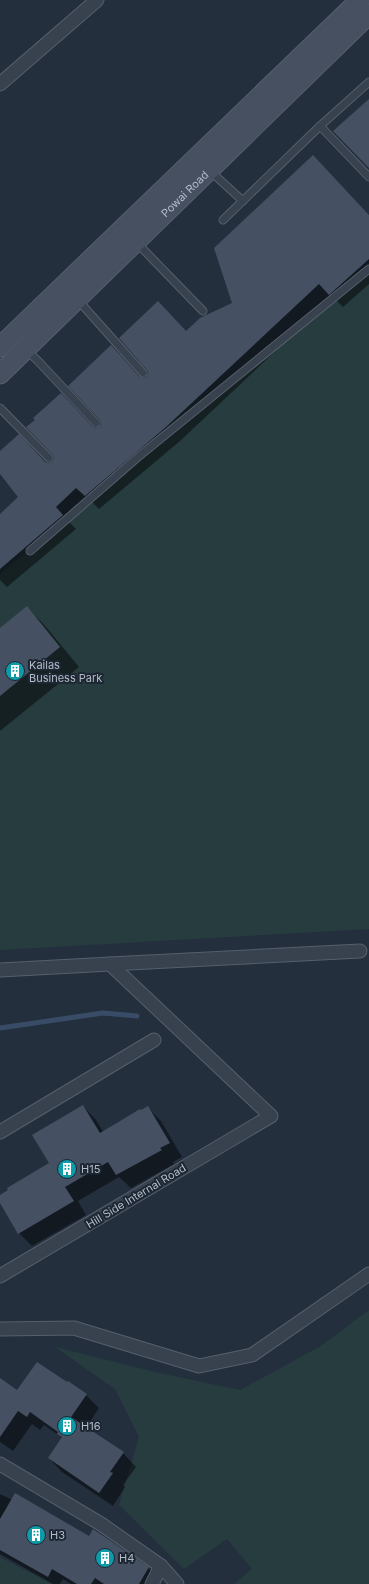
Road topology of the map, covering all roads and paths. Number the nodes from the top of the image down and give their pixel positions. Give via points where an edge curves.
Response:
1 (97, 0) edge
2 (360, 0) edge
3 (369, 14) edge
4 (349, 22) junction
5 (369, 82) edge
6 (0, 84) edge
7 (320, 126) junction
8 (203, 163) junction
9 (369, 177) edge
10 (243, 201) junction
11 (223, 220) dead end
12 (136, 242) junction
13 (369, 270) edge
14 (77, 299) junction
15 (203, 311) dead end
16 (15, 344) edge
17 (142, 373) dead end
18 (0, 374) edge
19 (0, 408) edge
20 (96, 423) dead end
21 (49, 458) dead end
22 (30, 551) dead end
23 (360, 951) dead end
24 (110, 964) junction
25 (0, 970) edge
26 (154, 1040) dead end
27 (0, 1132) edge
28 (369, 1274) edge
29 (0, 1276) edge
30 (0, 1329) edge
31 (0, 1464) edge
32 (161, 1566) junction
33 (152, 1584) edge
34 (177, 1584) edge

1 - 6 street
2 - 4 main road, Powai Road
3 - 4 main road, Powai Road
4 - 8 main road, Powai Road
5 - 7 lane
7 - 9 lane
7 - 10 lane
8 - 10 lane
8 - 12 main road, Powai Road
8 - 16 main road, Powai Road
10 - 11 lane
12 - 14 main road, Powai Road
12 - 15 lane
13 - 22 lane via 138,457
14 - 16 main road, Powai Road
14 - 17 lane
16 - 18 main road, Powai Road
16 - 20 lane via 38,362
19 - 21 lane
23 - 24 street
24 - 25 street
24 - 29 street, Hill Side Internal Road via 271,1116
26 - 27 street
28 - 30 street via 252,1355 199,1366 74,1328
31 - 32 street via 101,1524
32 - 33 street
32 - 34 street

